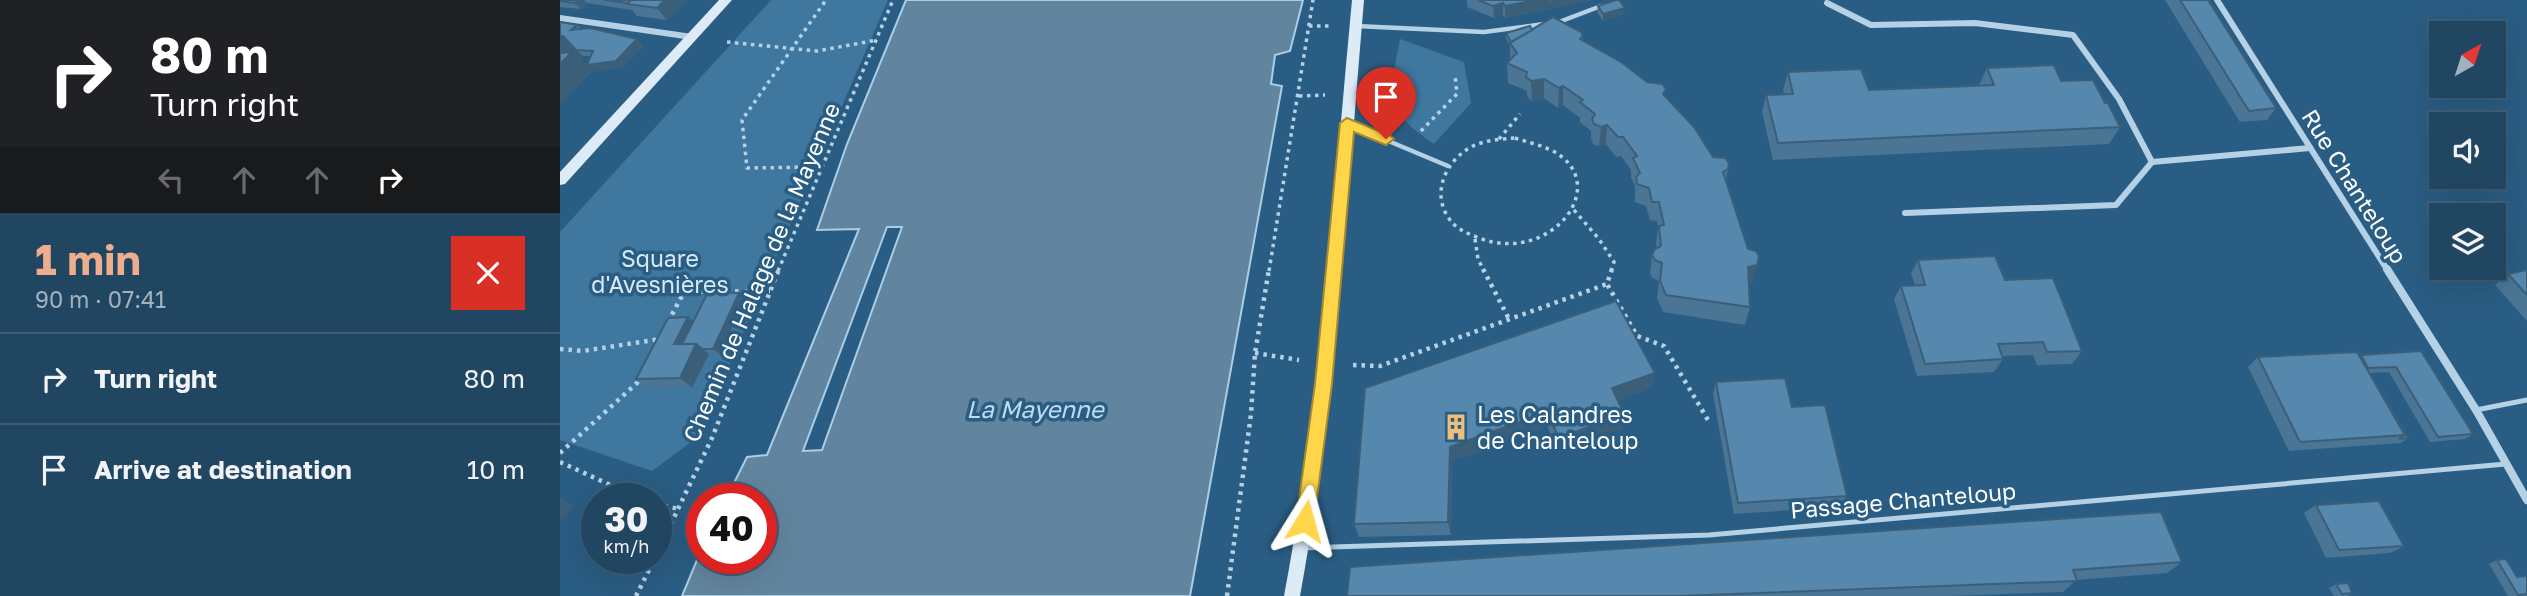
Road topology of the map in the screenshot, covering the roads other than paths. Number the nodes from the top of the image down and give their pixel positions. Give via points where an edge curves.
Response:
1 (726, 0) edge
2 (1358, 0) edge
3 (2217, 0) edge
4 (1827, 3) dead end
5 (1606, 4) edge
6 (560, 18) edge
7 (1356, 26) junction
8 (692, 38) junction
9 (1347, 123) junction
10 (2310, 148) junction
11 (2152, 162) junction
12 (1448, 166) road end
13 (560, 180) edge
14 (1905, 213) dead end
15 (2527, 400) edge
16 (2476, 410) junction
17 (2506, 464) junction
18 (2527, 500) edge
19 (1301, 548) junction
20 (1292, 596) edge

1 - 8 street
2 - 7 street
3 - 10 street, Rue Chanteloup
4 - 11 street via 1871,25 1975,23 2073,35 2119,99
5 - 7 lane via 1559,22 1484,32
6 - 8 street
7 - 9 street
8 - 13 street
9 - 12 lane
9 - 19 street via 1326,364
10 - 11 street
10 - 16 street, Rue Chanteloup
11 - 14 street via 2116,205
15 - 16 lane
16 - 17 street, Rue Chanteloup
17 - 18 street, Rue Chanteloup
17 - 19 lane, Passage Chanteloup via 1709,535
19 - 20 street

